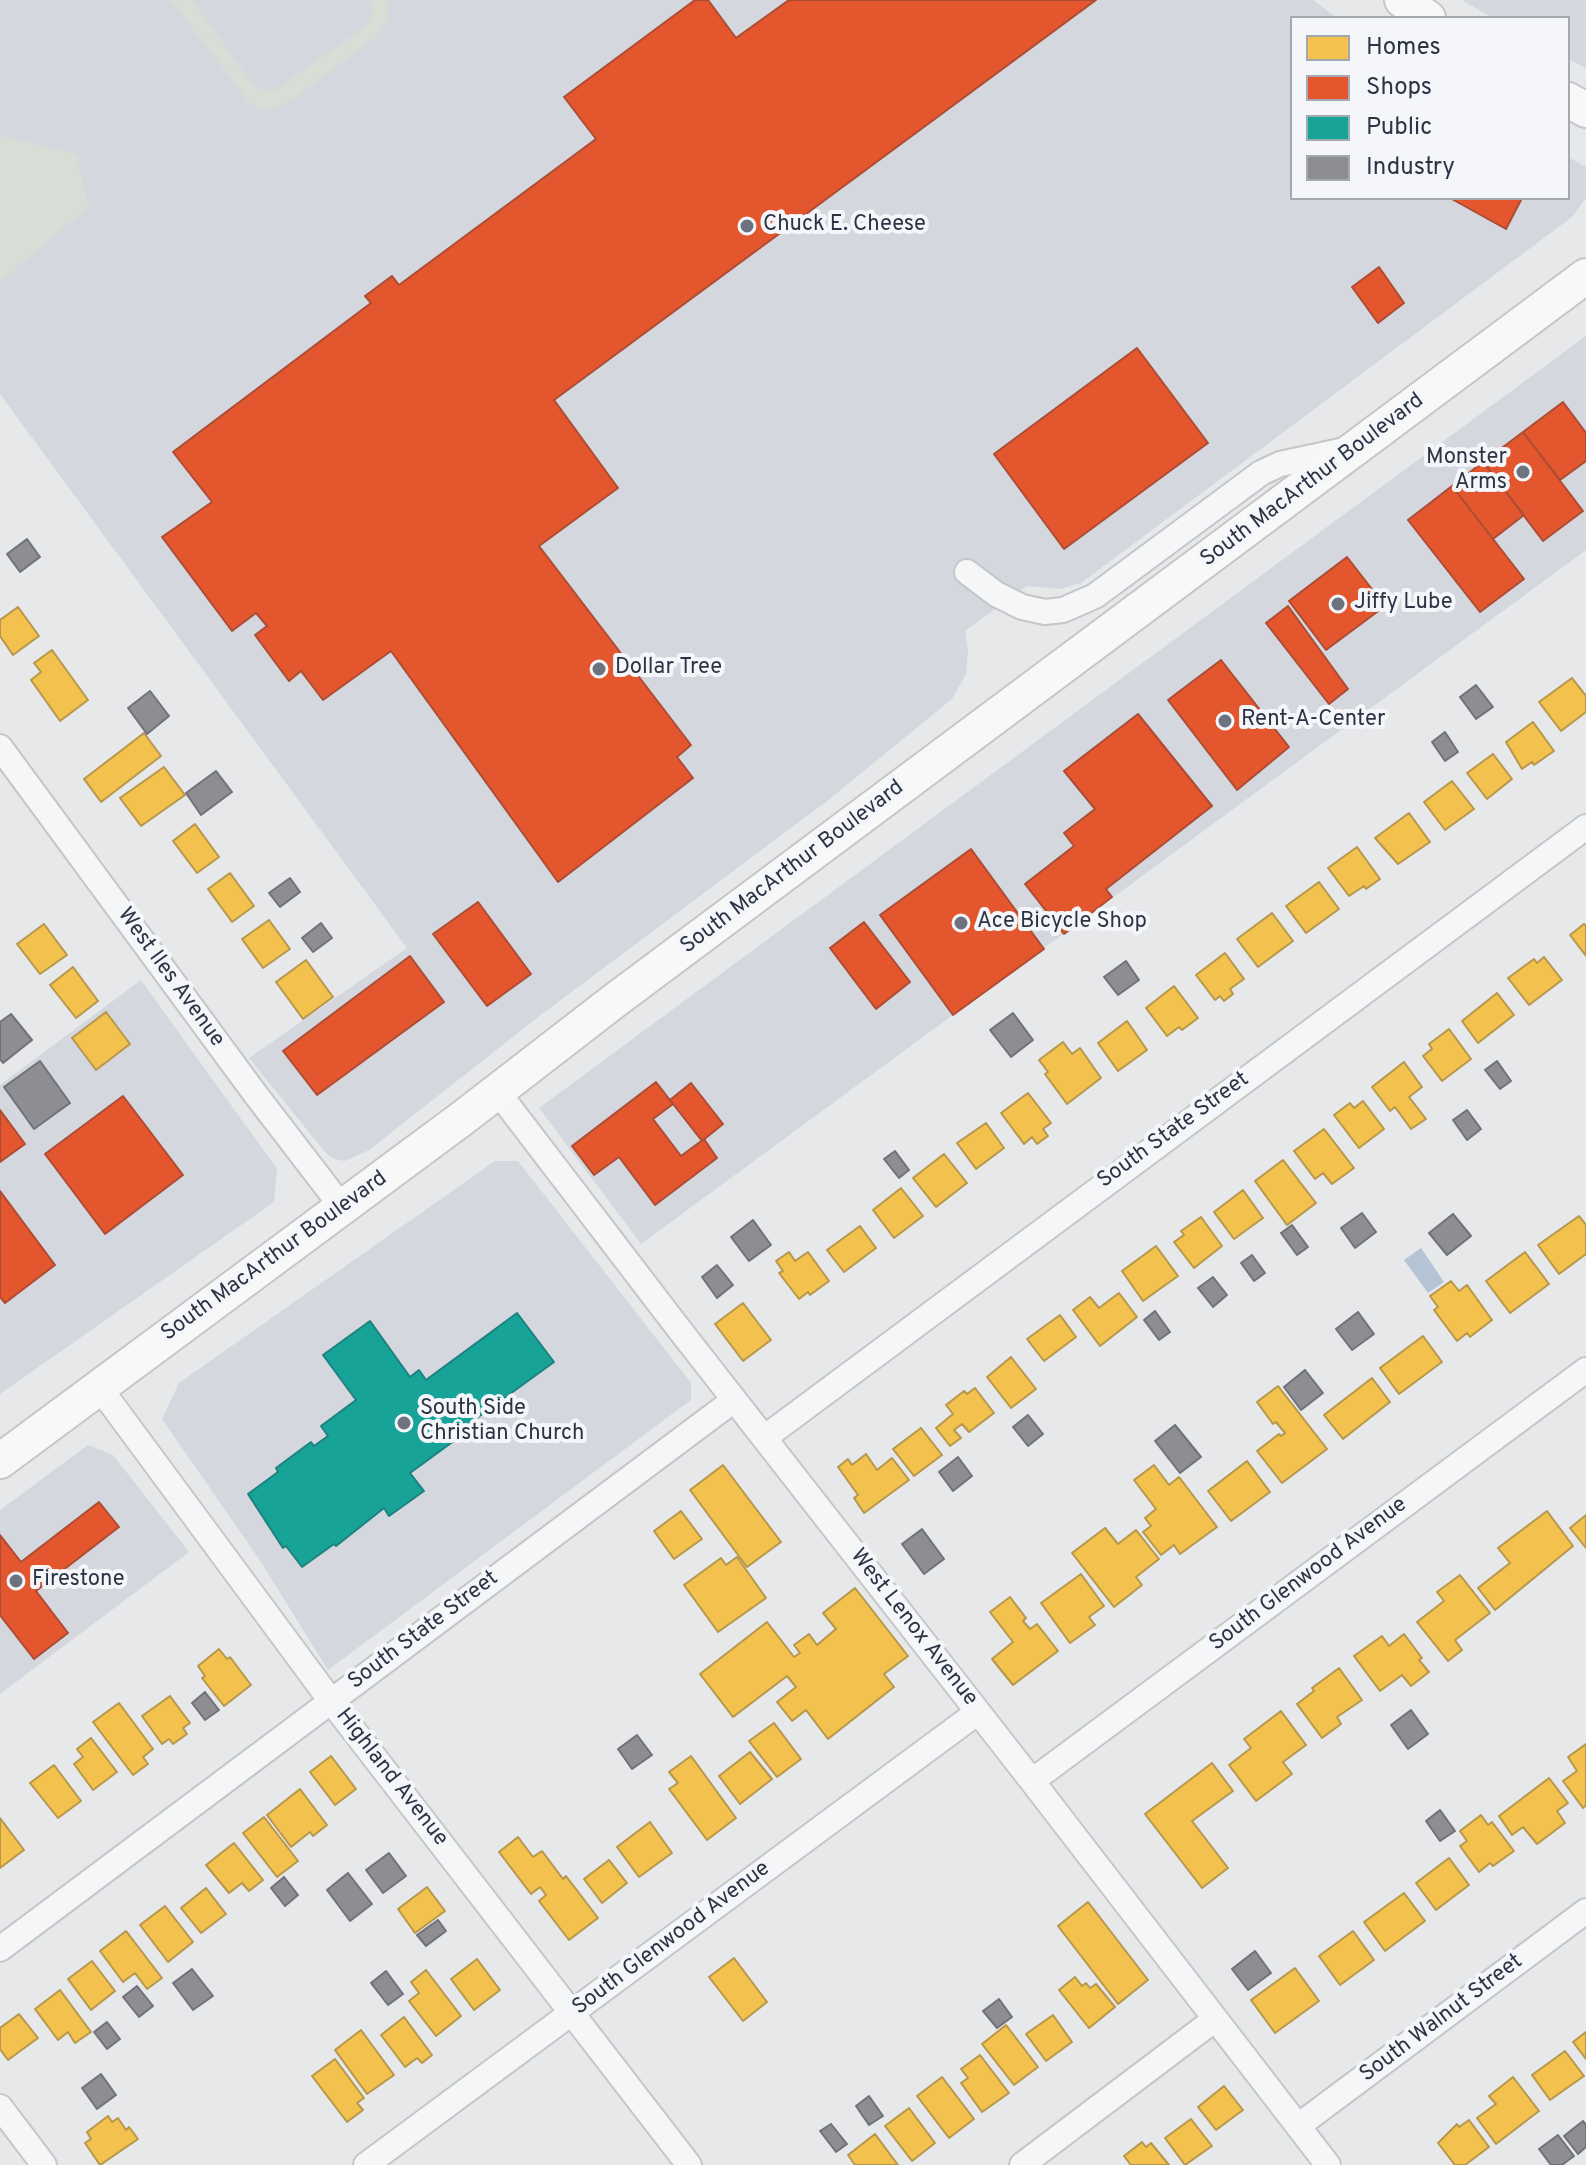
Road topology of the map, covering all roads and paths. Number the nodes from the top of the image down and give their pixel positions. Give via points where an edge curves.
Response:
1 (1402, 0) edge
2 (1425, 16) edge
3 (1585, 276) edge
4 (1359, 447) junction
5 (967, 572) dead end
6 (0, 747) edge
7 (1586, 827) edge
8 (497, 1091) junction
9 (342, 1207) junction
10 (1586, 1370) edge
11 (99, 1387) junction
12 (734, 1400) junction
13 (764, 1438) junction
14 (0, 1461) edge
15 (331, 1701) junction
16 (978, 1712) junction
17 (1032, 1781) junction
18 (1586, 1911) edge
19 (0, 1949) edge
20 (573, 2013) junction
21 (1214, 2020) junction
22 (0, 2107) edge
23 (1298, 2126) junction
24 (44, 2165) edge
25 (366, 2165) edge
26 (689, 2165) edge
27 (1022, 2165) edge
28 (1328, 2165) edge

1 - 2 main road
3 - 4 main road, South MacArthur Boulevard
4 - 5 street via 1261,473 1095,596 1063,610 1022,607
4 - 8 main road, South MacArthur Boulevard
6 - 9 street, West Iles Avenue
7 - 13 street, South State Street
8 - 9 main road, South MacArthur Boulevard
8 - 12 street, West Lenox Avenue
9 - 11 main road, South MacArthur Boulevard
10 - 17 street, South Glenwood Avenue
11 - 14 main road, South MacArthur Boulevard
11 - 15 street, Highland Avenue
12 - 13 street, West Lenox Avenue
12 - 15 street, South State Street
13 - 16 street, West Lenox Avenue
15 - 19 street, South State Street
15 - 20 street, Highland Avenue
16 - 17 street, West Lenox Avenue
16 - 20 street, South Glenwood Avenue
17 - 21 street, West Lenox Avenue
18 - 23 street, South Walnut Street
20 - 25 street, South Glenwood Avenue
20 - 26 street, Highland Avenue
21 - 23 street, West Lenox Avenue
21 - 27 street
22 - 24 street
23 - 28 street, West Lenox Avenue

